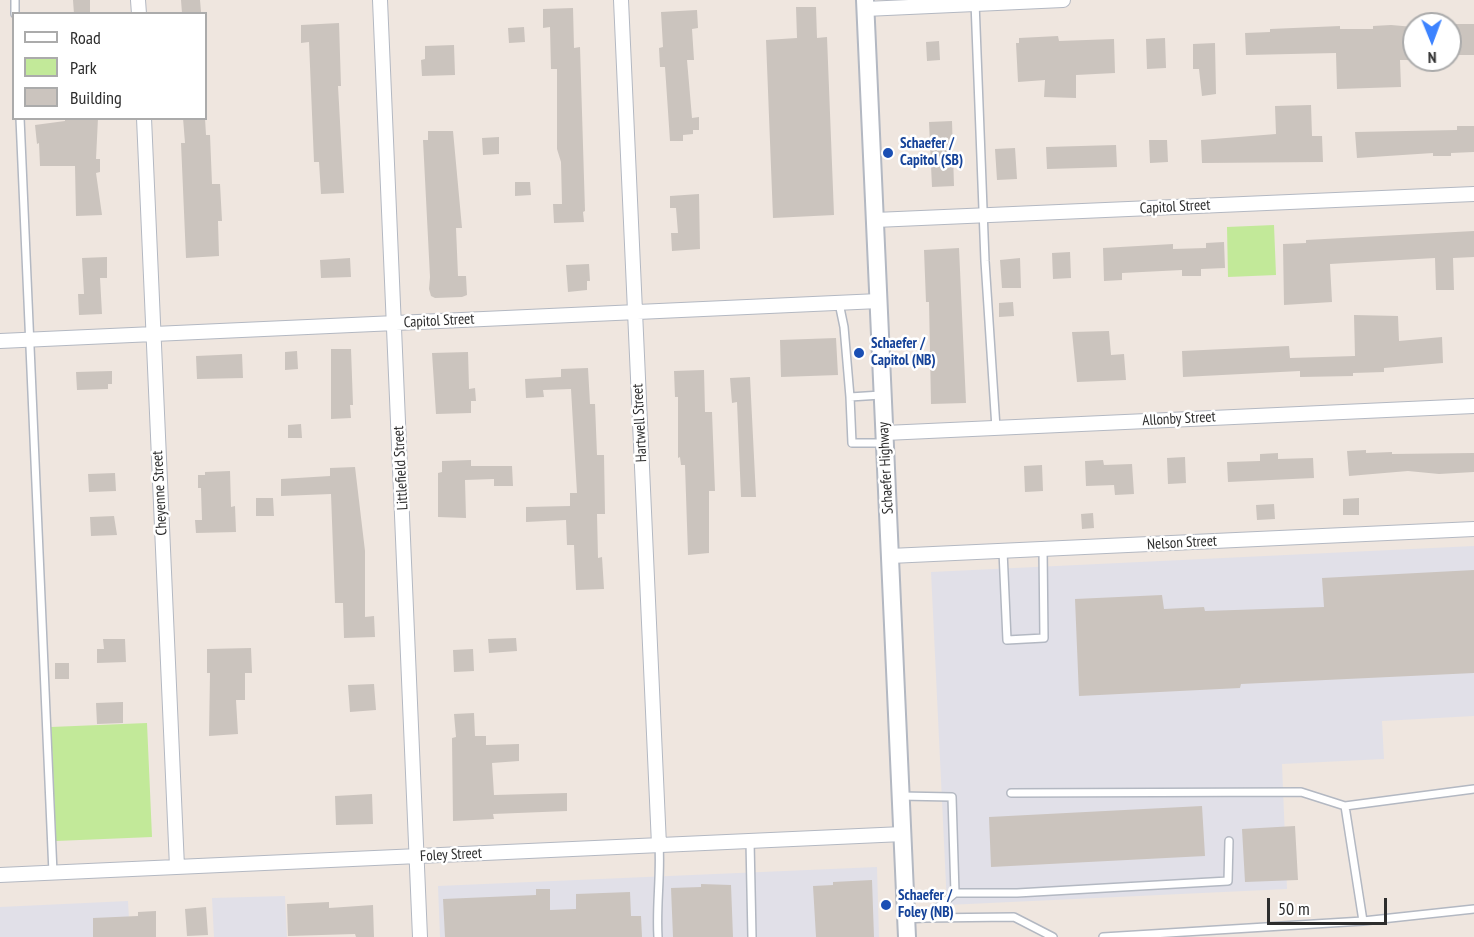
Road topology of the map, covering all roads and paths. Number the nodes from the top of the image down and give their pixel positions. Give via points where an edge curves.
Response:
1 (380, 0) edge
2 (621, 0) edge
3 (1063, 0) edge
4 (975, 2) edge
5 (865, 4) edge
6 (20, 120) edge
7 (144, 120) edge
8 (1474, 194) edge
9 (984, 216) junction
10 (875, 220) junction
11 (879, 301) junction
12 (839, 303) junction
13 (635, 312) junction
14 (394, 323) junction
15 (153, 334) junction
16 (29, 339) junction
17 (0, 341) edge
18 (883, 395) junction
19 (850, 397) junction
20 (1474, 406) edge
21 (996, 428) junction
22 (885, 438) junction
23 (1474, 529) edge
24 (1043, 549) junction
25 (1003, 551) junction
26 (890, 556) junction
27 (1474, 789) edge
28 (1011, 793) dead end
29 (901, 796) junction
30 (1345, 806) junction
31 (903, 834) junction
32 (750, 841) junction
33 (1229, 841) dead end
34 (659, 845) junction
35 (418, 856) junction
36 (177, 867) junction
37 (53, 873) junction
38 (0, 875) edge
39 (955, 893) junction
40 (1474, 909) edge
41 (925, 918) junction
42 (906, 919) junction
43 (1364, 921) junction
44 (420, 937) edge
45 (658, 937) edge
46 (752, 937) edge
47 (907, 937) edge
48 (1053, 937) edge
49 (1103, 937) edge

1 - 14 street, Littlefield Street
2 - 13 street, Hartwell Street
3 - 4 street
4 - 5 street
4 - 9 lane
5 - 10 street, Schaefer Highway
6 - 16 lane
7 - 15 street, Cheyenne Street
8 - 9 street, Capitol Street
9 - 10 street, Capitol Street
9 - 21 lane
10 - 11 street, Schaefer Highway
11 - 12 street, Capitol Street
11 - 18 street, Schaefer Highway
12 - 13 street, Capitol Street
12 - 19 lane
13 - 14 street, Capitol Street
13 - 34 street, Hartwell Street
14 - 15 street, Capitol Street
14 - 35 street, Littlefield Street
15 - 16 street, Capitol Street
15 - 36 street, Cheyenne Street
16 - 17 street, Capitol Street
16 - 37 lane
18 - 19 lane
18 - 22 street, Schaefer Highway
19 - 22 lane via 852,443
20 - 21 street, Allonby Street
21 - 22 street, Allonby Street
22 - 26 street, Schaefer Highway
23 - 24 street, Nelson Street
24 - 25 street, Nelson Street
24 - 25 lane via 1044,638 1006,640
25 - 26 street, Nelson Street
26 - 29 street, Schaefer Highway
27 - 30 lane
28 - 30 lane via 1301,792
29 - 31 street, Schaefer Highway
29 - 39 lane via 952,796
30 - 43 lane
31 - 32 street, Foley Street
31 - 42 street, Schaefer Highway
32 - 34 street, Foley Street
32 - 46 lane
33 - 39 lane via 1228,880
34 - 35 street, Foley Street
34 - 45 lane
35 - 36 street, Foley Street
35 - 44 street, Littlefield Street
36 - 37 street, Foley Street
37 - 38 street, Foley Street
39 - 41 lane
40 - 43 lane
41 - 42 lane
41 - 48 lane via 1014,917
42 - 47 street, Schaefer Highway
43 - 49 lane

